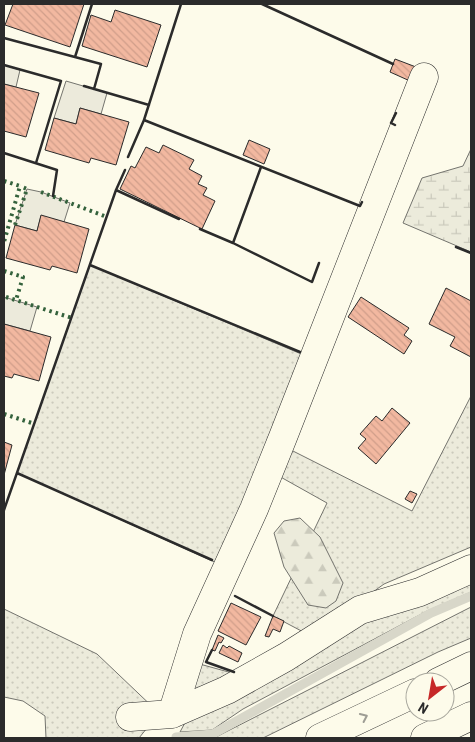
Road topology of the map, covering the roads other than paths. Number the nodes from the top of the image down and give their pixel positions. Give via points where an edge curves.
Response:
1 (424, 77) dead end
2 (471, 569) edge
3 (471, 666) edge
4 (455, 674) edge
5 (405, 698) edge
6 (172, 714) junction
7 (471, 716) edge
8 (130, 717) dead end
9 (320, 738) edge
10 (425, 738) edge

1 - 6 main road via 280,446 197,634
2 - 6 main road via 420,592 360,610 227,690
3 - 4 main road
9 -> 5 main road
6 - 8 main road
7 - 10 main road

